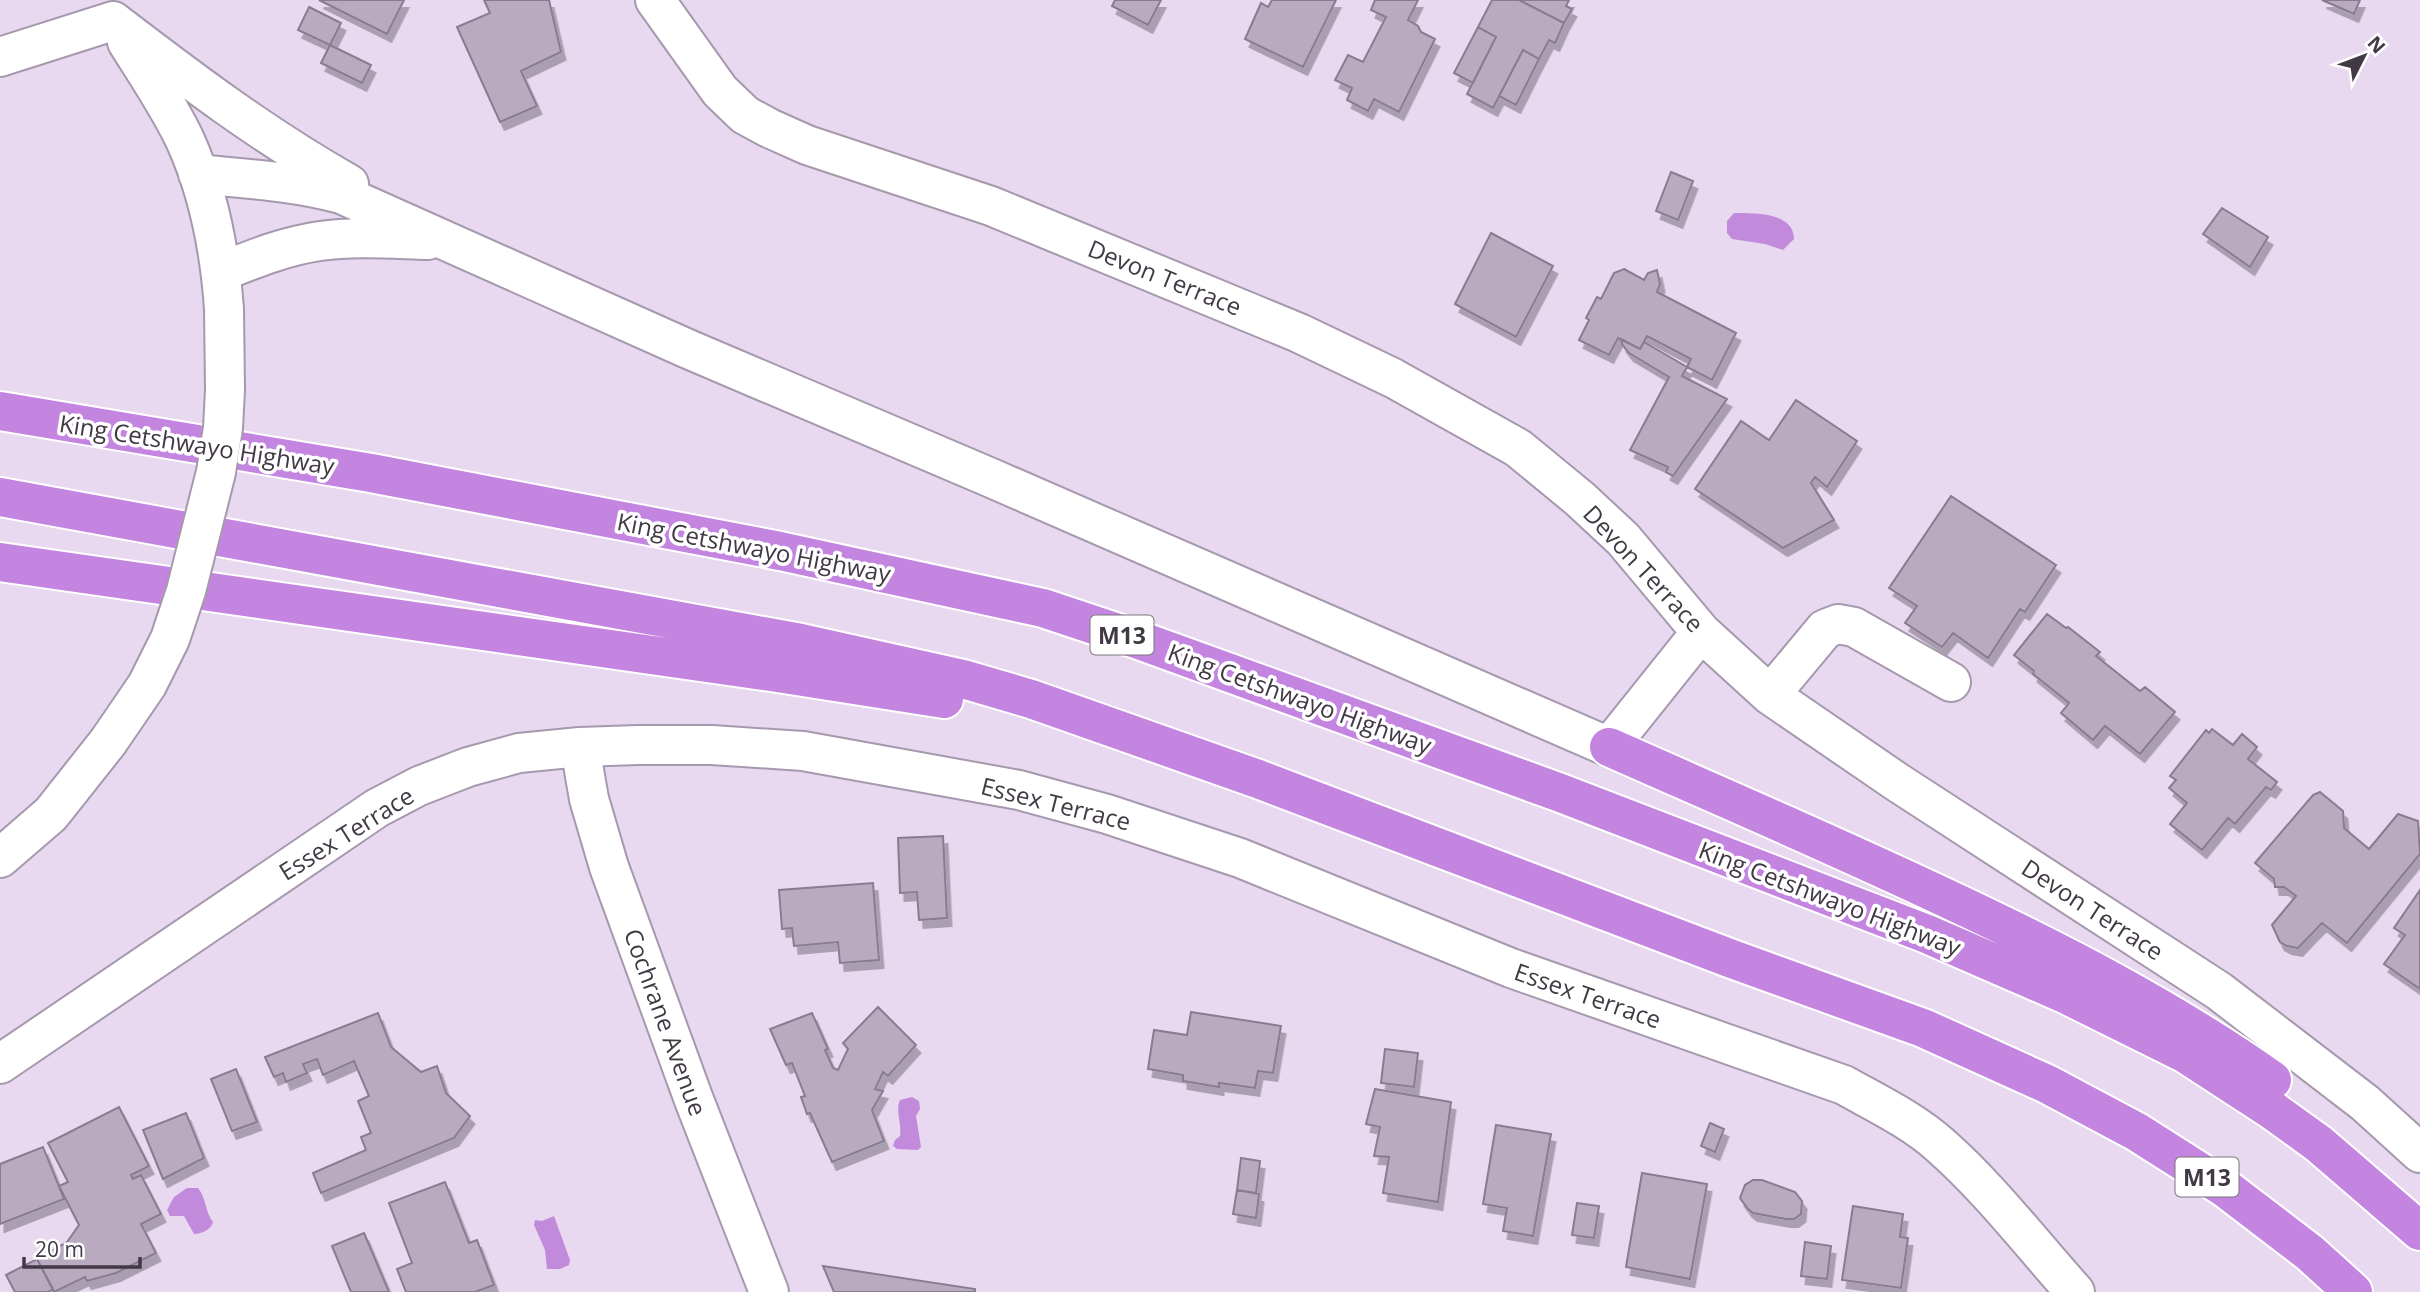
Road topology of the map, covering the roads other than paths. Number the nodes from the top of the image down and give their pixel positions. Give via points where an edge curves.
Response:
1 (655, 0) edge
2 (108, 10) edge
3 (0, 57) edge
4 (198, 174) junction
5 (448, 241) junction
6 (223, 290) junction
7 (0, 411) edge
8 (0, 497) edge
9 (0, 562) edge
10 (1701, 632) junction
11 (1951, 682) dead end
12 (1770, 695) junction
13 (1099, 723) junction
14 (580, 747) junction
15 (1608, 747) junction
16 (0, 858) edge
17 (0, 1064) edge
18 (2420, 1153) edge
19 (2420, 1216) edge
20 (2420, 1231) edge
21 (769, 1292) edge
22 (2075, 1292) edge
23 (2353, 1292) edge

1 - 10 street, Devon Terrace via 720,92 745,115 769,128 991,206 1299,333 1393,378 1508,442 1623,539
2 - 3 street
2 - 4 street via 167,107
2 - 5 street via 224,106 308,161
4 - 5 street via 272,180 341,194
4 - 6 street
5 - 6 street via 320,241 269,253
5 - 15 street
6 - 16 street, bridge via 223,428 216,472 170,639 147,685 108,742 51,814
7 - 20 highway, King Cetshwayo Highway / M13 via 371,473 780,551 1043,608 1136,639 1559,792 1927,934 2065,994 2186,1054 2272,1110
8 - 13 highway, M13 via 855,654 975,683
9 - 13 highway
10 - 12 street, Devon Terrace
10 - 15 street
11 - 12 street via 1854,627 1838,624 1825,629
12 - 18 street, Devon Terrace via 2219,991 2365,1103
13 - 23 highway, M13 via 1923,1028 2047,1084 2137,1132 2225,1188
14 - 17 street, Essex Terrace via 519,754 468,767 377,808
14 - 21 street, Cochrane Avenue via 609,867
14 - 22 street, Essex Terrace via 712,745 803,751 1019,790 1240,858 1511,968 1844,1084 1938,1143
15 - 19 highway via 1837,846 2047,946 2213,1038 2284,1089

